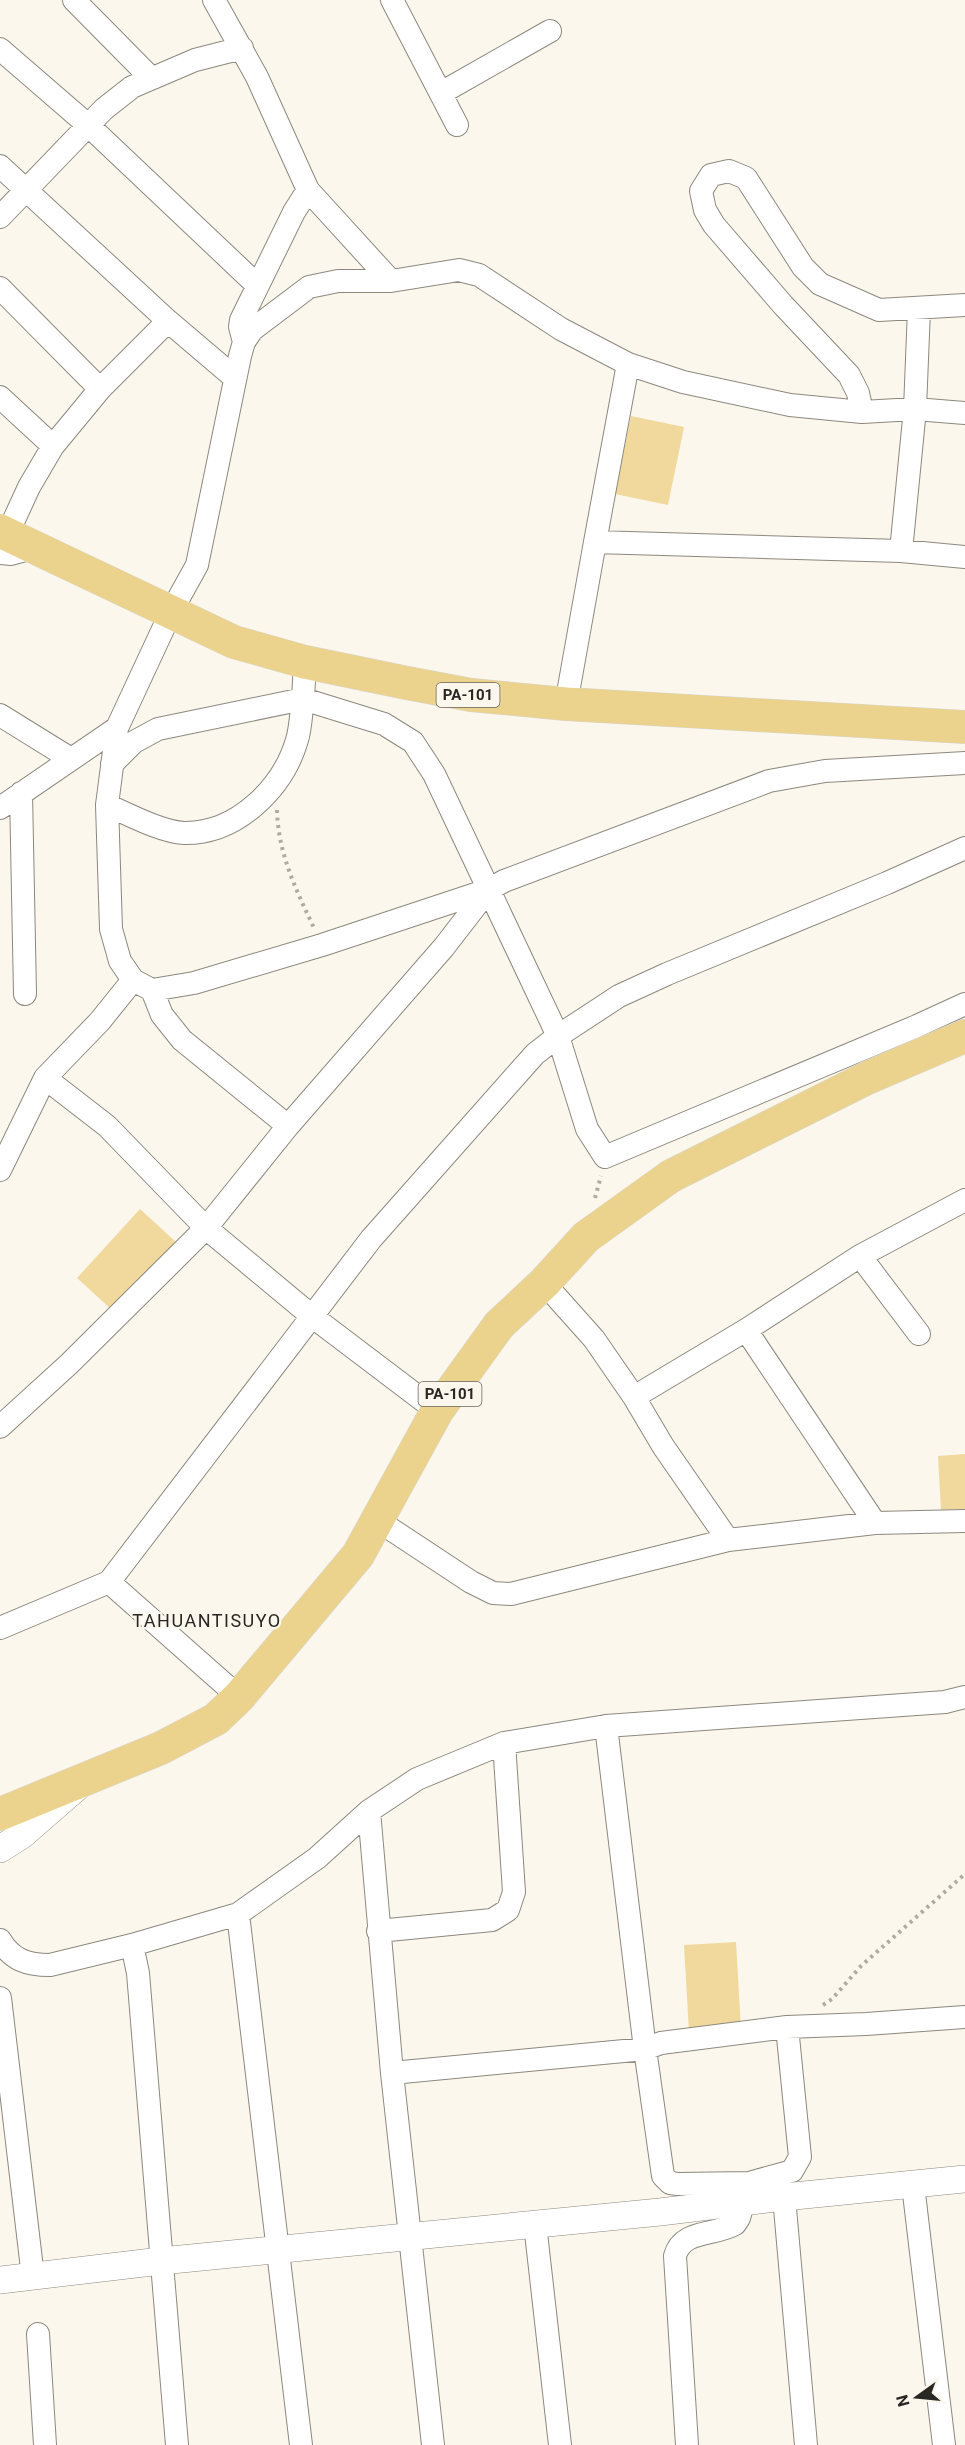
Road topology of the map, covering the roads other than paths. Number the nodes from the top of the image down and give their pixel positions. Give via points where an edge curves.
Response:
1 (74, 0) edge
2 (392, 0) edge
3 (220, 2) edge
4 (550, 31) dead end
5 (242, 48) junction
6 (0, 49) edge
7 (151, 78) junction
8 (441, 93) junction
9 (457, 125) dead end
10 (88, 126) junction
11 (0, 166) edge
12 (309, 190) junction
13 (26, 191) junction
14 (0, 217) edge
15 (391, 281) junction
16 (257, 285) junction
17 (0, 288) edge
18 (965, 305) edge
19 (920, 309) junction
20 (168, 321) junction
21 (244, 342) junction
22 (628, 364) junction
23 (235, 378) junction
24 (100, 389) junction
25 (0, 397) edge
26 (915, 409) junction
27 (862, 412) junction
28 (965, 413) edge
29 (52, 446) junction
30 (10, 542) edge
31 (595, 542) junction
32 (901, 551) junction
33 (965, 556) edge
34 (171, 612) junction
35 (305, 662) junction
36 (303, 699) junction
37 (566, 704) junction
38 (0, 716) edge
39 (965, 727) edge
40 (117, 728) junction
41 (71, 759) junction
42 (965, 763) edge
43 (112, 764) junction
44 (6, 802) edge
45 (107, 805) junction
46 (965, 848) edge
47 (488, 890) junction
48 (143, 985) junction
49 (25, 994) dead end
50 (965, 1004) edge
51 (558, 1036) junction
52 (965, 1036) edge
53 (45, 1078) junction
54 (288, 1126) junction
55 (0, 1170) edge
56 (965, 1200) edge
57 (206, 1228) junction
58 (860, 1256) junction
59 (544, 1283) junction
60 (313, 1317) junction
61 (746, 1330) junction
62 (919, 1334) dead end
63 (634, 1397) junction
64 (437, 1411) junction
65 (0, 1426) edge
66 (377, 1520) junction
67 (965, 1521) edge
68 (875, 1523) junction
69 (728, 1540) junction
70 (109, 1582) junction
71 (0, 1628) edge
72 (239, 1697) junction
73 (965, 1698) edge
74 (606, 1726) junction
75 (504, 1743) junction
76 (84, 1781) junction
77 (369, 1811) junction
78 (0, 1814) edge
79 (0, 1849) edge
80 (238, 1914) junction
81 (378, 1931) junction
82 (132, 1945) junction
83 (2, 1953) edge
84 (0, 1998) edge
85 (965, 2017) edge
86 (786, 2027) junction
87 (645, 2049) junction
88 (392, 2073) junction
89 (965, 2179) edge
90 (913, 2185) junction
91 (746, 2192) junction
92 (784, 2197) junction
93 (535, 2224) junction
94 (410, 2236) junction
95 (278, 2249) junction
96 (160, 2261) junction
97 (33, 2277) junction
98 (0, 2280) edge
99 (38, 2334) dead end
100 (45, 2445) edge
101 (177, 2445) edge
102 (301, 2445) edge
103 (433, 2445) edge
104 (560, 2445) edge
105 (687, 2445) edge
106 (806, 2445) edge
107 (944, 2445) edge

1 - 7 street
2 - 8 street
3 - 5 street
4 - 8 street
5 - 7 street via 195,60
5 - 12 street
6 - 10 street
7 - 10 street via 132,87
8 - 9 street
10 - 13 street
10 - 16 street
11 - 13 street
12 - 15 street
12 - 16 street
13 - 14 street
13 - 20 street
15 - 21 street via 338,280 309,287 265,318
15 - 22 street via 459,270 479,275 561,329
16 - 21 street via 241,320
17 - 24 street
18 - 19 street
19 - 26 street
19 - 27 street via 879,310 820,284 803,267 746,178 729,171 711,175 701,191 705,210 714,225 849,375
20 - 23 street
20 - 24 street
21 - 23 street
22 - 27 street via 683,382 790,405
22 - 31 street
23 - 34 street via 197,565
24 - 29 street
25 - 29 street
26 - 27 street
26 - 28 street
26 - 32 street
29 - 30 street via 29,486
30 - 34 main road, PA-101
31 - 32 street
31 - 37 street
32 - 33 street
34 - 35 main road, PA-101 via 234,642
34 - 40 street
35 - 36 street
35 - 37 main road, PA-101 via 471,695
36 - 43 street via 158,729 134,742
36 - 45 street via 297,740 277,779 258,803 233,821 183,833
36 - 47 street via 384,724 413,742 434,774
37 - 39 main road, PA-101
38 - 41 street
40 - 41 street
40 - 43 street
41 - 44 street
42 - 47 street via 825,771 770,781
43 - 45 street
44 - 49 street
45 - 48 street via 111,929 120,962
46 - 51 street via 619,996
47 - 48 street via 194,982
47 - 51 street
47 - 54 street via 444,947
48 - 53 street via 100,1021
48 - 54 street via 182,1040
50 - 51 street via 605,1156 587,1130
51 - 60 street via 535,1054 371,1239
52 - 59 main road, PA-101 via 867,1078 671,1176 586,1237
53 - 55 street
53 - 57 street via 107,1126
54 - 57 street
56 - 58 street
57 - 60 street
57 - 65 street via 69,1364
58 - 61 street
58 - 62 street
59 - 63 street via 594,1339
59 - 64 main road, PA-101 via 499,1325
60 - 64 street
60 - 70 street
61 - 63 street
61 - 68 street
63 - 69 street
64 - 66 main road, PA-101
66 - 69 street via 493,1593 511,1594
66 - 72 main road, PA-101 via 358,1555
67 - 68 street
68 - 69 street
70 - 71 street
70 - 72 street
72 - 76 main road, PA-101 via 207,1724
73 - 74 street
74 - 75 street
74 - 87 street
75 - 77 street via 417,1779
75 - 81 street via 514,1892 508,1910 492,1920
76 - 78 main road, PA-101
76 - 79 street
77 - 80 street via 317,1858
77 - 81 street
80 - 82 street
80 - 95 street
81 - 88 street
82 - 83 street via 50,1965 24,1962
82 - 96 street via 138,1973
84 - 97 street
85 - 86 street
86 - 87 street via 661,2043
86 - 91 street via 800,2157 792,2171
87 - 88 street
87 - 91 street via 663,2175 678,2184
88 - 94 street
89 - 90 street
90 - 92 street
90 - 107 street
91 - 92 street
91 - 93 street
91 - 105 street via 735,2224 696,2235 677,2247
92 - 106 street
93 - 94 street
93 - 104 street
94 - 95 street
94 - 103 street
95 - 96 street
95 - 102 street
96 - 97 street
96 - 101 street
97 - 98 street
99 - 100 street

